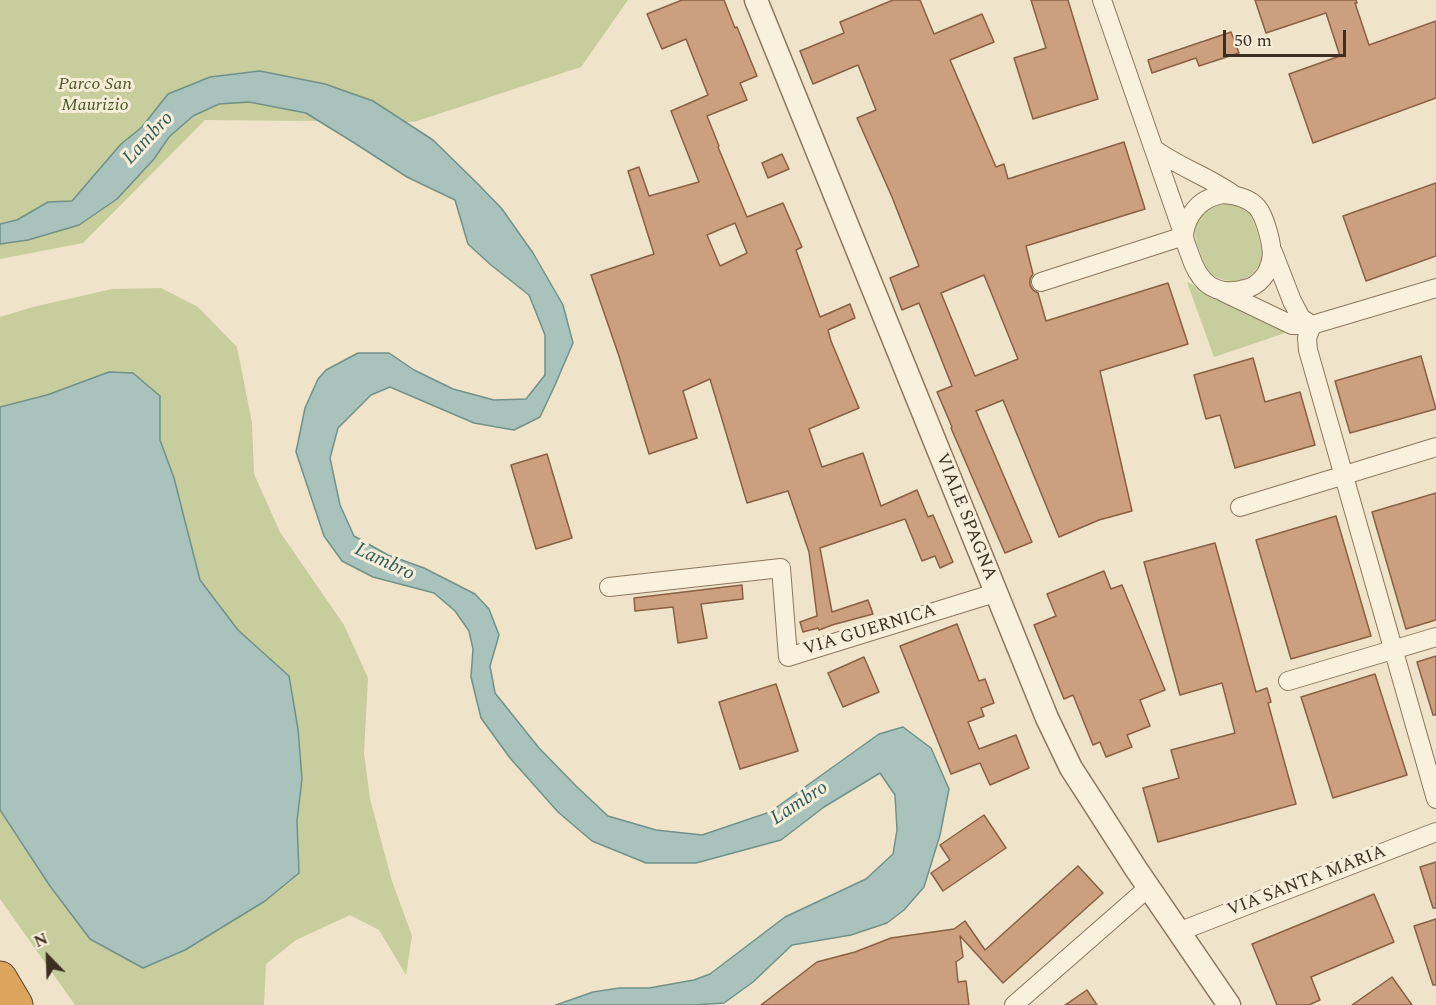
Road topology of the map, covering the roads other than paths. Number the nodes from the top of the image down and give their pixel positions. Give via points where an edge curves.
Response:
1 (756, 0) edge
2 (1102, 0) edge
3 (1154, 149) junction
4 (1234, 195) junction
5 (1184, 236) junction
6 (1273, 252) junction
7 (1041, 282) dead end
8 (1436, 288) edge
9 (1216, 289) junction
10 (1312, 326) junction
11 (1436, 447) edge
12 (1344, 475) junction
13 (1240, 507) dead end
14 (609, 587) dead end
15 (995, 592) junction
16 (1436, 637) edge
17 (1394, 650) junction
18 (1288, 681) dead end
19 (1436, 799) edge
20 (1436, 832) edge
21 (1149, 887) junction
22 (1179, 932) junction
23 (0, 978) edge
24 (15, 1005) edge
25 (1014, 1005) edge
26 (1228, 1005) edge

1 - 15 street, VIALE SPAGNA
2 - 3 street
3 - 4 street
3 - 5 street
4 - 5 street via 1211,196 1201,202 1187,222
4 - 6 street via 1258,208
5 - 7 street
5 - 9 street via 1194,269
6 - 9 street via 1266,274 1250,288
6 - 10 street via 1292,301 1301,318
8 - 10 street
9 - 10 street via 1292,325
10 - 12 street via 1308,350
11 - 12 street
12 - 13 street
12 - 17 street
14 - 15 street, VIA GUERNICA via 781,568 788,657
15 - 21 street, VIALE SPAGNA via 1071,768
16 - 17 street
17 - 18 street
17 - 19 street
20 - 22 street, VIA SANTA MARIA
21 - 22 street, VIALE SPAGNA
21 - 25 street
22 - 26 street, VIALE SPAGNA
23 - 24 highway

